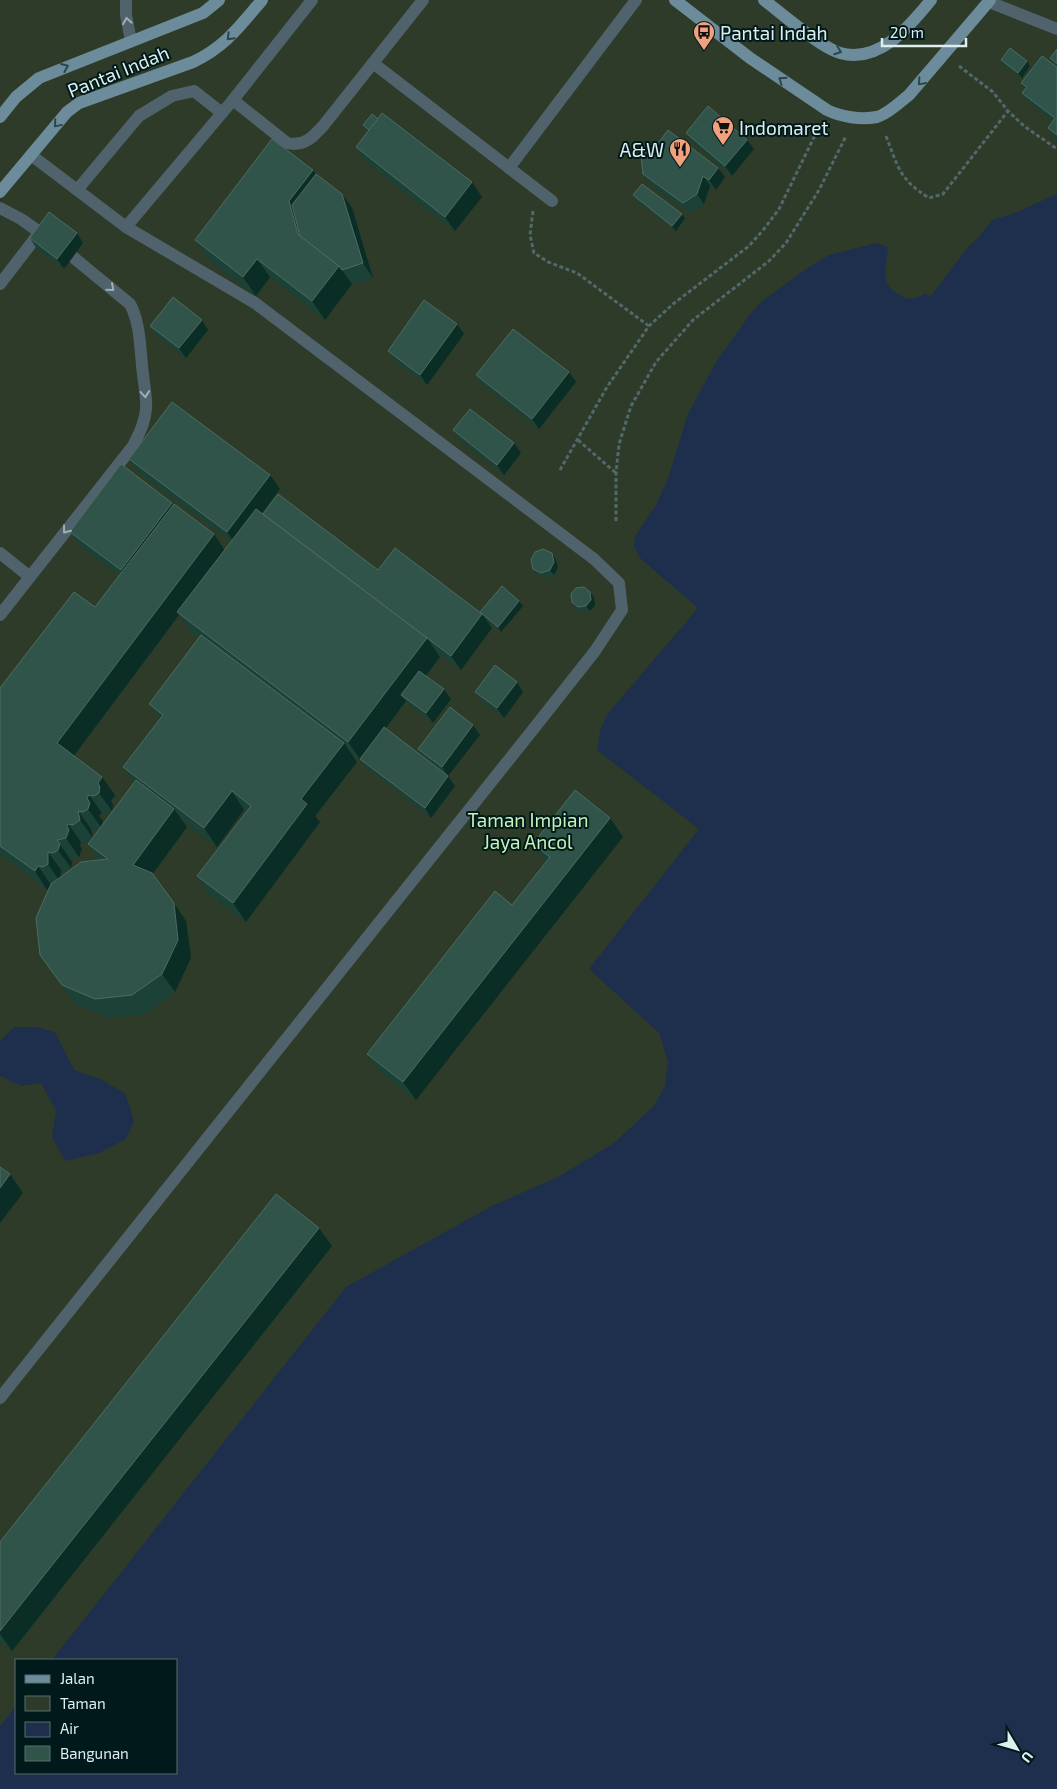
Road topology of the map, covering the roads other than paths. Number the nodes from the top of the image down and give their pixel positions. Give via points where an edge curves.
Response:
1 (126, 0) edge
2 (219, 0) edge
3 (262, 0) edge
4 (312, 0) edge
5 (423, 0) edge
6 (636, 0) edge
7 (675, 0) edge
8 (764, 0) edge
9 (931, 0) edge
10 (989, 1) edge
11 (1057, 29) edge
12 (131, 41) junction
13 (373, 63) junction
14 (233, 100) junction
15 (222, 113) junction
16 (0, 117) edge
17 (31, 155) junction
18 (509, 168) junction
19 (77, 190) junction
20 (0, 192) edge
21 (552, 201) dead end
22 (0, 208) edge
23 (126, 227) junction
24 (73, 257) dead end
25 (0, 284) edge
26 (0, 553) edge
27 (30, 577) junction
28 (0, 615) edge
29 (0, 1398) edge

12 -> 1 lane
2 - 12 street, Pantai Indah via 203,13
3 -> 17 street, Pantai Indah via 230,38 210,54 80,103 67,112
4 - 14 lane
5 - 13 lane
6 - 18 lane
10 -> 7 street via 909,95 878,117 855,118 827,110 750,58
8 -> 9 street via 819,42 838,53 858,56 890,43
10 - 11 lane
16 -> 12 street, Pantai Indah via 16,96 39,78
13 - 14 lane via 314,136 296,145 287,143
13 - 18 lane
14 - 15 lane
15 - 19 lane via 194,91 172,96 139,116
15 - 23 lane
17 - 19 lane
17 - 20 street, Pantai Indah
18 - 21 lane
19 - 23 lane
22 - 25 lane via 43,234
23 - 29 lane via 255,302 594,560 619,583 622,610 583,667
24 -> 27 lane via 130,304 136,316 146,409 143,426 133,446
26 - 27 lane
27 - 28 lane

